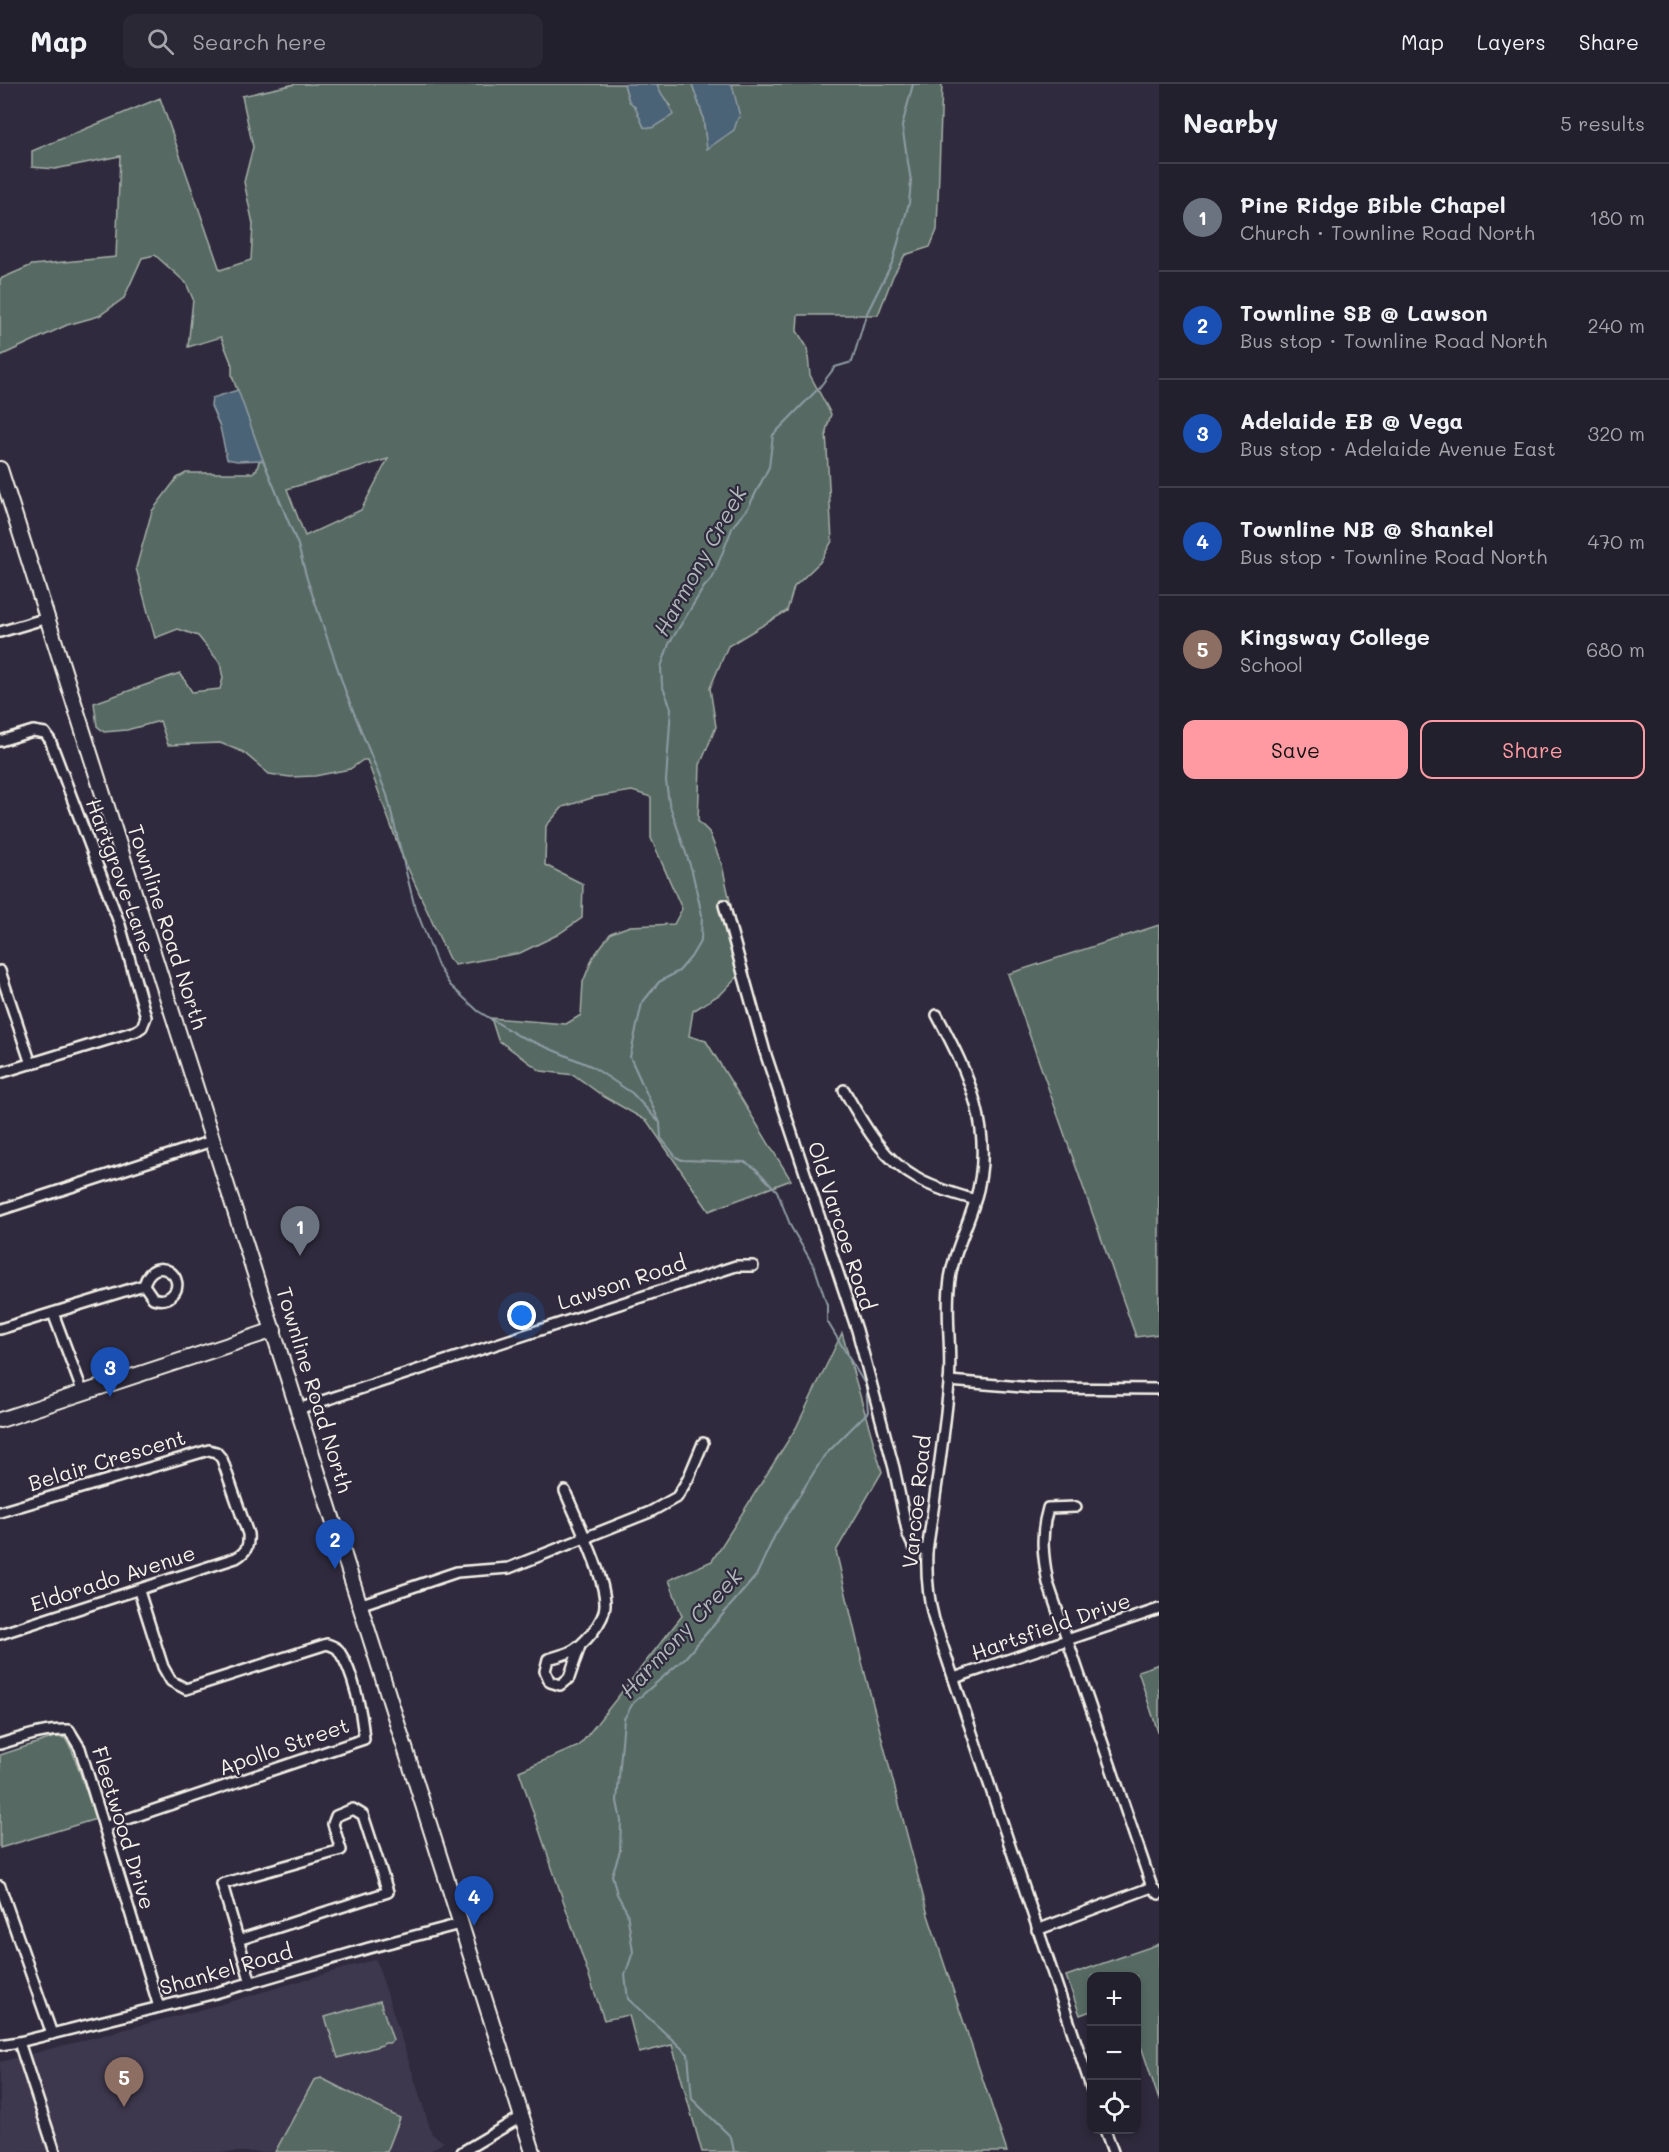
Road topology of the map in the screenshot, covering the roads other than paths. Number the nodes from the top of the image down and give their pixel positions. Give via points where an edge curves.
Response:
1 (0, 470) edge
2 (47, 618) junction
3 (0, 632) edge
4 (0, 741) edge
5 (724, 905) dead end
6 (0, 971) edge
7 (937, 1015) dead end
8 (31, 1064) junction
9 (0, 1073) edge
10 (844, 1090) dead end
11 (212, 1141) junction
12 (975, 1200) junction
13 (0, 1210) edge
14 (753, 1266) dead end
15 (144, 1285) dead end
16 (52, 1313) junction
17 (0, 1329) edge
18 (274, 1330) junction
19 (949, 1381) junction
20 (1159, 1389) edge
21 (83, 1393) junction
22 (298, 1409) junction
23 (0, 1420) edge
24 (703, 1443) dead end
25 (565, 1491) dead end
26 (1076, 1507) dead end
27 (0, 1512) edge
28 (585, 1539) junction
29 (927, 1551) junction
30 (236, 1558) joint
31 (139, 1591) junction
32 (359, 1605) junction
33 (1159, 1609) edge
34 (0, 1634) edge
35 (1068, 1641) junction
36 (580, 1646) junction
37 (954, 1678) junction
38 (0, 1744) edge
39 (104, 1827) junction
40 (0, 1886) edge
41 (1152, 1887) junction
42 (1159, 1894) edge
43 (460, 1924) junction
44 (1037, 1930) junction
45 (238, 1940) junction
46 (251, 1983) junction
47 (159, 2007) junction
48 (52, 2034) junction
49 (19, 2042) junction
50 (0, 2045) edge
51 (1089, 2080) edge
52 (521, 2117) junction
53 (1106, 2134) edge
54 (55, 2152) edge
55 (462, 2152) edge
56 (533, 2152) edge
57 (1113, 2152) edge

1 - 2 main road, Townline Road North
2 - 3 street
2 - 11 main road, Townline Road North
4 - 8 street, Hartgrove Lane via 33,731 45,733 50,740 107,886 146,1010 145,1022 136,1031
5 - 29 street, Old Varcoe Road via 765,1052 857,1330 908,1535 913,1546
6 - 8 street
7 - 12 street, Varcoe Road via 962,1061 980,1118 982,1163
8 - 9 street
10 - 12 street via 867,1131 898,1167 919,1180
11 - 13 street
11 - 18 main road, Townline Road North
12 - 19 street, Varcoe Road via 950,1273
14 - 22 street, Lawson Road via 736,1266
15 - 16 street
16 - 17 street
16 - 21 street
18 - 21 main road
18 - 22 main road, Townline Road North
19 - 20 street via 1033,1388
19 - 29 street, Varcoe Road
21 - 23 main road
22 - 32 main road, Townline Road North
24 - 28 street via 677,1497
25 - 28 street
26 - 35 street via 1047,1508 1043,1525 1042,1556
27 - 30 street, Belair Crescent via 209,1450 222,1460 248,1533 245,1551
28 - 32 street via 509,1568 457,1572
28 - 36 street via 601,1579 606,1606 601,1620
29 - 37 street, Varcoe Road via 929,1600
30 - 31 street, Eldorado Avenue
31 - 34 street, Eldorado Avenue
31 - 39 street, Apollo Street via 163,1667 171,1682 186,1689 327,1644 338,1649 355,1690 364,1739
32 - 43 main road, Townline Road North
33 - 35 street, Hartsfield Drive
35 - 37 street, Hartsfield Drive
35 - 41 street
36 - 36 street via 548,1659 545,1671 550,1682 560,1684 569,1678
37 - 44 street, Varcoe Road
38 - 39 street, Fleetwood Drive via 38,1732 69,1730 80,1748
39 - 47 street, Fleetwood Drive
40 - 48 street
41 - 42 street
41 - 44 street
43 - 46 street, Shankel Road
43 - 52 main road, Townline Road North
44 - 51 street, Varcoe Road
45 - 45 street via 222,1884 341,1850 333,1824 336,1816 353,1809 363,1815 387,1892
45 - 46 street
46 - 47 street, Shankel Road
47 - 48 street, Shankel Road
48 - 49 street, Shankel Road
49 - 50 street, Shankel Road
49 - 54 street
52 - 55 street
52 - 56 main road, Townline Road North
53 - 57 street

